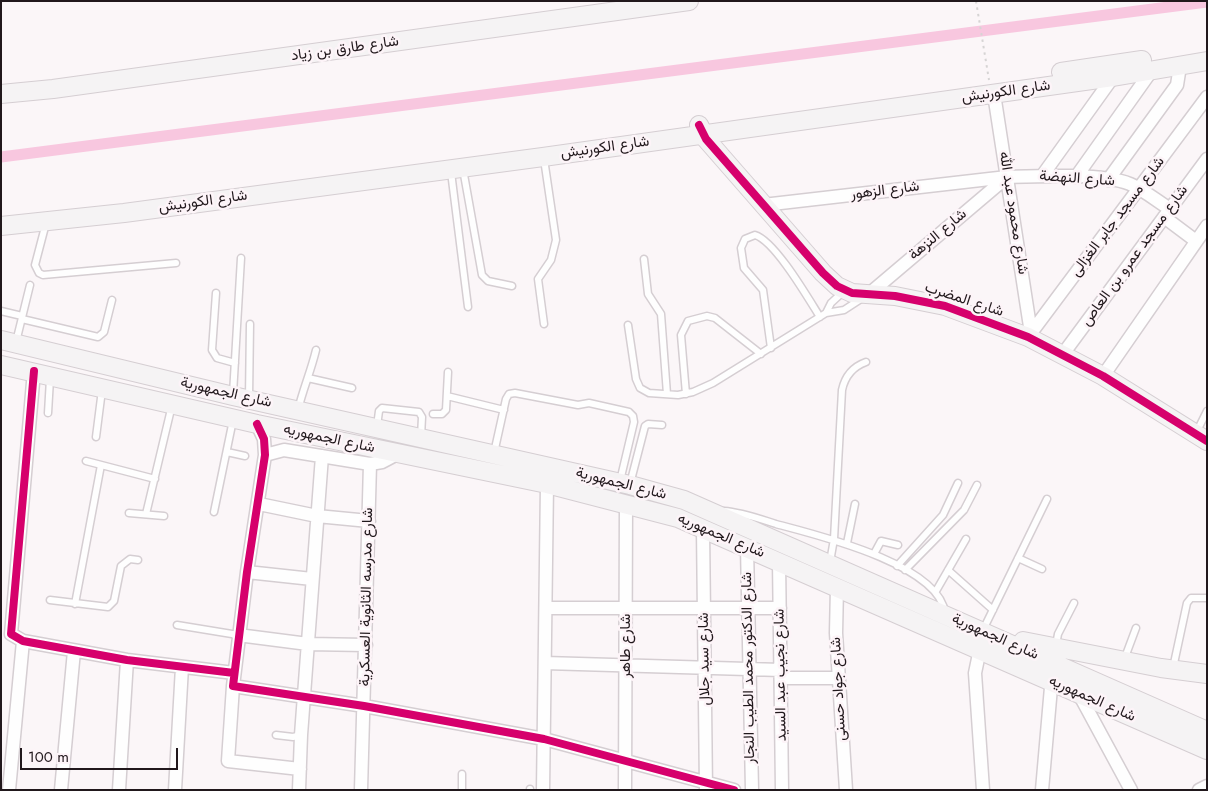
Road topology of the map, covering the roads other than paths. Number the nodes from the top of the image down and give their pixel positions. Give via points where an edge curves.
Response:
1 (689, 1) edge
2 (640, 5) edge
3 (1207, 51) edge
4 (1207, 61) edge
5 (1180, 66) junction
6 (1152, 70) junction
7 (1113, 77) junction
8 (990, 84) junction
9 (1, 94) edge
10 (1207, 97) edge
11 (701, 129) junction
12 (544, 157) junction
13 (1207, 159) edge
14 (457, 169) junction
15 (1042, 176) junction
16 (1007, 177) junction
17 (1076, 177) junction
18 (1108, 180) junction
19 (1139, 188) junction
20 (763, 205) junction
21 (1167, 213) junction
22 (1, 215) edge
23 (46, 222) junction
24 (1, 226) edge
25 (1207, 226) edge
26 (1196, 241) junction
27 (241, 258) dead end
28 (644, 259) dead end
29 (176, 263) dead end
30 (30, 285) dead end
31 (512, 286) dead end
32 (844, 290) junction
33 (216, 293) dead end
34 (869, 294) junction
35 (112, 300) dead end
36 (468, 307) dead end
37 (1, 311) edge
38 (823, 315) junction
39 (22, 318) junction
40 (250, 324) dead end
41 (544, 324) dead end
42 (628, 325) dead end
43 (1030, 335) junction
44 (9, 342) edge
45 (771, 348) junction
46 (316, 350) dead end
47 (761, 354) junction
48 (1063, 354) junction
49 (866, 362) dead end
50 (235, 364) junction
51 (1, 365) edge
52 (448, 372) dead end
53 (42, 373) junction
54 (1103, 376) junction
55 (308, 378) junction
56 (102, 388) junction
57 (352, 388) dead end
58 (667, 394) junction
59 (686, 394) junction
60 (447, 396) junction
61 (241, 397) junction
62 (172, 404) junction
63 (504, 410) junction
64 (305, 411) junction
65 (1207, 411) edge
66 (48, 413) dead end
67 (433, 414) dead end
68 (234, 418) junction
69 (336, 419) junction
70 (257, 424) junction
71 (662, 425) dead end
72 (376, 428) junction
73 (309, 435) junction
74 (96, 436) dead end
75 (421, 438) junction
76 (1201, 438) edge
77 (332, 439) junction
78 (227, 452) junction
79 (399, 453) junction
80 (494, 453) junction
81 (265, 455) junction
82 (246, 456) dead end
83 (322, 456) junction
84 (86, 461) dead end
85 (370, 464) junction
86 (100, 465) junction
87 (155, 479) junction
88 (958, 483) dead end
89 (548, 484) junction
90 (625, 484) junction
91 (977, 485) dead end
92 (1047, 499) dead end
93 (626, 503) junction
94 (258, 504) junction
95 (855, 504) dead end
96 (214, 512) dead end
97 (129, 513) dead end
98 (146, 514) junction
99 (164, 516) dead end
100 (318, 516) junction
101 (369, 521) junction
102 (703, 529) junction
103 (776, 532) junction
104 (834, 539) junction
105 (966, 540) dead end
106 (847, 543) junction
107 (898, 545) dead end
108 (747, 546) junction
109 (874, 554) junction
110 (1018, 558) junction
111 (138, 560) dead end
112 (779, 561) junction
113 (829, 566) junction
114 (897, 566) junction
115 (1042, 568) dead end
116 (905, 570) junction
117 (948, 570) junction
118 (247, 572) junction
119 (312, 578) junction
120 (837, 587) junction
121 (936, 591) junction
122 (1207, 598) edge
123 (50, 600) dead end
124 (1074, 603) dead end
125 (75, 604) junction
126 (546, 608) junction
127 (626, 608) junction
128 (704, 608) junction
129 (748, 608) junction
130 (780, 608) junction
131 (993, 610) junction
132 (942, 624) junction
133 (177, 625) dead end
134 (1136, 628) dead end
135 (238, 635) junction
136 (984, 638) junction
137 (23, 641) junction
138 (308, 644) junction
139 (366, 645) junction
140 (74, 651) junction
141 (1055, 656) junction
142 (127, 660) junction
143 (1123, 661) junction
144 (545, 664) junction
145 (626, 666) junction
146 (182, 667) junction
147 (704, 668) junction
148 (750, 669) junction
149 (1172, 670) junction
150 (781, 674) junction
151 (1207, 674) edge
152 (838, 678) junction
153 (233, 679) junction
154 (1052, 682) junction
155 (1079, 694) junction
156 (305, 696) junction
157 (364, 706) junction
158 (1207, 731) edge
159 (301, 734) junction
160 (276, 735) dead end
161 (544, 740) junction
162 (1207, 750) edge
163 (626, 761) junction
164 (300, 769) junction
165 (462, 774) dead end
166 (706, 786) edge
167 (1207, 786) edge
168 (534, 789) edge
169 (9, 790) edge
170 (61, 790) edge
171 (119, 790) edge
172 (175, 790) edge
173 (299, 790) edge
174 (361, 790) edge
175 (462, 790) edge
176 (625, 790) edge
177 (734, 790) edge
178 (752, 790) edge
179 (782, 790) edge
180 (846, 790) edge
181 (983, 790) edge
182 (1042, 790) edge
183 (1132, 790) edge
184 (1199, 790) edge

1 - 2 main road, شارع طارق بن زياد
2 - 9 main road, شارع طارق بن زياد
3 - 8 main road, شارع الكورنيش
4 - 5 main road, شارع الكورنيش
5 - 6 main road, شارع الكورنيش
5 - 18 street via 1177,85
6 - 7 main road, شارع الكورنيش
6 - 17 street
7 - 8 main road, شارع الكورنيش
7 - 15 street
8 - 11 main road, شارع الكورنيش
8 - 16 street, شارع محمود عبد الله
10 - 19 street, شارع مسجد جابر الغزالى
11 - 12 main road, شارع الكورنيش
11 - 20 main road, شارع المضرب
11 - 22 main road, شارع الكورنيش via 46,212
12 - 14 main road, شارع الكورنيش
12 - 41 lane via 556,240 551,260 538,279
13 - 21 street, شارع مسجد عمرو بن العاص
14 - 23 main road, شارع الكورنيش
14 - 31 lane via 482,275 488,281
14 - 36 lane
15 - 16 street, شارع النهضة
15 - 17 street, شارع النهضة
16 - 20 street, شارع الزهور
16 - 34 street, شارع النزهة
16 - 43 street, شارع محمود عبد الله
17 - 18 street, شارع النهضة
18 - 19 street, شارع النهضة
19 - 21 street, شارع النهضة
19 - 43 street, شارع مسجد جابر الغزالى
20 - 32 main road, شارع المضرب via 823,274
21 - 26 street, شارع النهضة
21 - 48 street, شارع مسجد عمرو بن العاص
23 - 24 main road, شارع الكورنيش
23 - 29 lane via 35,265 43,275
25 - 26 street
26 - 54 street
27 - 50 lane
28 - 58 lane via 648,294 661,314
30 - 39 lane
32 - 34 main road, شارع المضرب
32 - 38 lane
33 - 50 lane via 212,350 218,358
34 - 38 lane via 844,310
34 - 43 main road, شارع المضرب via 912,298 945,306
35 - 39 lane via 104,332 98,338
37 - 39 lane
38 - 45 lane
38 - 45 lane via 764,240 754,235 745,239 741,248 744,268 763,290
39 - 44 lane
40 - 61 lane
42 - 58 lane via 637,384 649,393
43 - 48 main road, شارع المضرب
44 - 61 main road, شارع الجمهورية
45 - 47 lane
46 - 55 lane
47 - 59 lane via 713,383
47 - 59 lane via 715,318 707,316 688,321 681,335
48 - 54 main road, شارع المضرب
49 - 104 lane via 852,369 842,390
50 - 61 lane
51 - 53 main road, شارع الجمهوريه
52 - 60 lane
53 - 56 main road, شارع الجمهوريه
53 - 66 lane
53 - 137 street via 10,631
54 - 76 main road, شارع المضرب
55 - 57 lane
55 - 64 lane via 303,386
56 - 62 main road, شارع الجمهوريه
56 - 74 lane
58 - 59 lane
60 - 63 lane
60 - 67 lane via 445,412
61 - 64 main road, شارع الجمهورية
62 - 68 main road, شارع الجمهوريه
62 - 87 lane
63 - 80 lane
63 - 90 lane via 507,396 515,393 578,406 589,403 631,414 634,422
64 - 69 main road, شارع الجمهورية
64 - 73 main road via 313,424
65 - 76 lane
68 - 70 main road, شارع الجمهوريه
68 - 78 lane
69 - 72 main road, شارع الجمهورية
69 - 77 main road
70 - 73 main road, شارع الجمهوريه
70 - 81 street via 264,439
71 - 90 lane via 645,426
72 - 75 main road, شارع الجمهورية
72 - 75 lane via 382,408 417,412 422,417
73 - 77 main road, شارع الجمهوريه
75 - 80 main road, شارع الجمهورية
77 - 79 main road, شارع الجمهوريه
78 - 82 lane
78 - 96 lane
79 - 85 street
79 - 89 main road, شارع الجمهوريه
80 - 90 main road, شارع الجمهورية
81 - 83 street via 284,450
81 - 94 street
83 - 85 street
83 - 100 street
84 - 86 lane
85 - 101 street, شارع مدرسه الثانوية العسكرية
86 - 87 lane
86 - 125 lane
87 - 98 lane
88 - 114 lane via 943,515
89 - 93 main road, شارع الجمهوريه
89 - 126 street
90 - 103 main road, شارع الجمهورية via 684,500
91 - 116 lane via 967,506
92 - 110 lane
93 - 102 main road, شارع الجمهوريه
93 - 127 street, شارع طاهر
94 - 100 street
94 - 118 street
95 - 106 lane
97 - 98 lane
98 - 99 lane
100 - 101 street
100 - 119 street
101 - 139 street, شارع مدرسه الثانوية العسكرية
102 - 108 main road, شارع الجمهوريه
102 - 128 street, شارع سيد جلال
103 - 104 lane
103 - 113 main road, شارع الجمهورية
104 - 106 lane
104 - 113 lane
105 - 117 lane
106 - 109 lane
107 - 109 lane via 882,540
108 - 112 main road, شارع الجمهوريه
108 - 129 street, شارع الدكتور محمد الطيب النجار
109 - 114 lane
110 - 115 lane
110 - 131 lane
111 - 125 lane via 130,559 121,566 112,605 104,608
112 - 120 main road, شارع الجمهوريه
112 - 130 street, شارع نجيب عبد السيد
113 - 132 main road, شارع الجمهورية
114 - 116 lane
116 - 121 lane
117 - 121 lane
117 - 131 lane
118 - 119 street
118 - 135 street
119 - 138 street
120 - 132 main road, شارع الجمهوريه
120 - 152 street, شارع جواد حسنى
121 - 132 lane via 941,598
122 - 149 lane via 1191,598 1187,603
123 - 125 lane
124 - 141 lane via 1058,634
126 - 127 street
126 - 144 street
127 - 128 street
127 - 145 street, شارع طاهر
128 - 129 street
128 - 147 street, شارع سيد جلال
129 - 130 street
129 - 148 street, شارع الدكتور محمد الطيب النجار
130 - 150 street, شارع نجيب عبد السيد
131 - 136 lane
132 - 136 main road, شارع الجمهوريه
133 - 135 lane
134 - 143 lane
135 - 138 street
135 - 153 street
136 - 141 main road, شارع الجمهورية
136 - 154 main road, شارع الجمهوريه
136 - 181 street via 975,674
137 - 140 street
137 - 169 street
138 - 139 street
138 - 156 street
139 - 157 street, شارع مدرسه الثانوية العسكرية
140 - 142 street
140 - 170 street
141 - 143 main road
141 - 154 street
141 - 158 main road, شارع الجمهورية
142 - 146 street
142 - 171 street
143 - 149 main road
144 - 145 street
144 - 161 street
145 - 147 street
145 - 163 street, شارع طاهر
146 - 153 street
146 - 172 street
147 - 148 street
147 - 166 street, شارع سيد جلال
148 - 150 street
148 - 178 street, شارع الدكتور محمد الطيب النجار
149 - 151 main road
150 - 152 street
150 - 179 street, شارع نجيب عبد السيد
152 - 180 street, شارع جواد حسنى
153 - 156 street
153 - 164 street via 228,761
154 - 155 main road, شارع الجمهوريه
154 - 182 street
155 - 162 main road, شارع الجمهوريه
155 - 183 street
156 - 157 street
156 - 159 street
157 - 161 street
157 - 174 street, شارع مدرسه الثانوية العسكرية
159 - 160 lane via 293,737
159 - 164 street
161 - 163 street
161 - 168 street
163 - 166 street
163 - 176 street, شارع طاهر
164 - 173 street
165 - 175 lane
166 - 177 street
167 - 184 street

